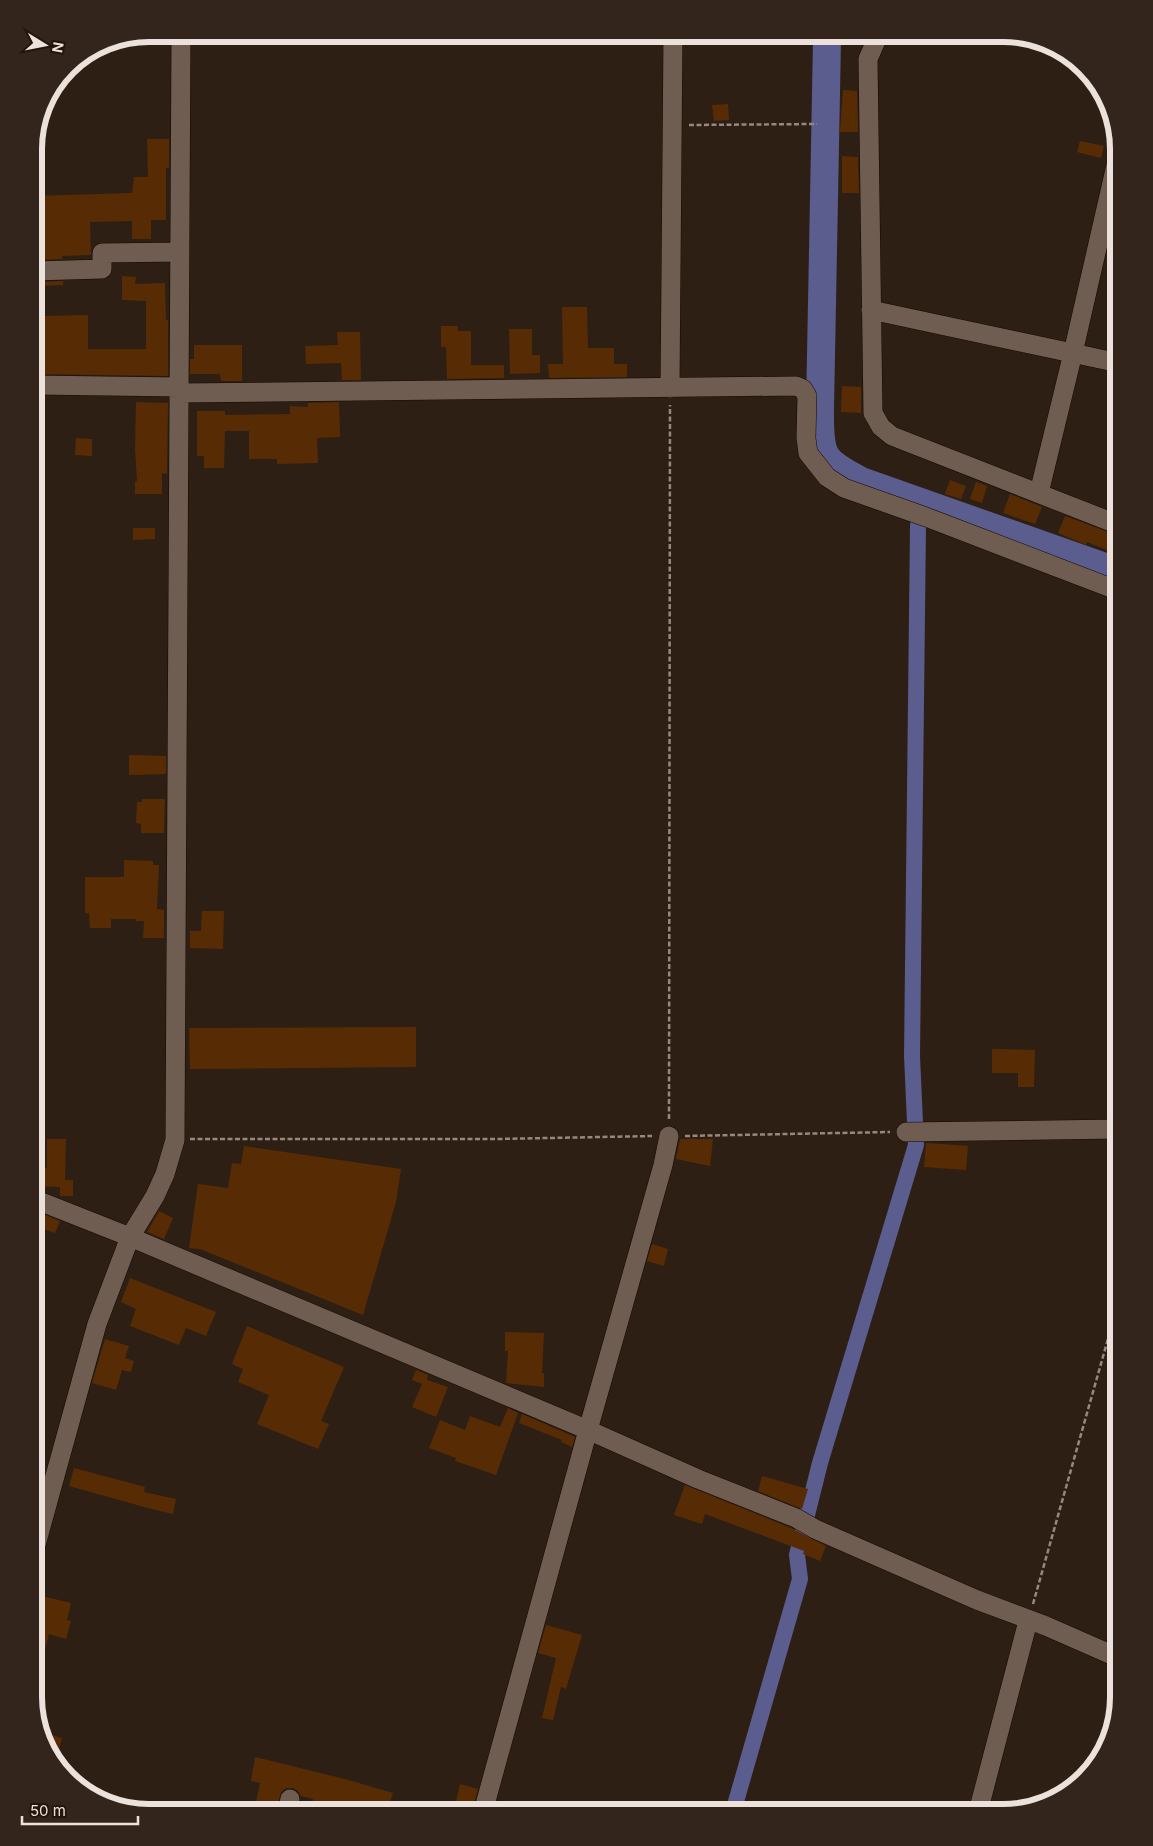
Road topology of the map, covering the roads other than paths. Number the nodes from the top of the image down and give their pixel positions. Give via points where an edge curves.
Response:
1 (180, 42) edge
2 (673, 43) edge
3 (875, 43) edge
4 (1110, 191) edge
5 (180, 252) junction
6 (43, 271) edge
7 (871, 310) junction
8 (1073, 353) junction
9 (1110, 360) edge
10 (43, 386) edge
11 (670, 388) junction
12 (179, 390) junction
13 (1039, 493) junction
14 (1110, 521) edge
15 (1110, 587) edge
16 (1110, 1129) edge
17 (916, 1131) road end
18 (668, 1136) road end
19 (42, 1202) edge
20 (130, 1237) junction
21 (588, 1430) junction
22 (42, 1523) edge
23 (1028, 1620) junction
24 (1110, 1654) edge
25 (484, 1803) edge
26 (980, 1804) edge

1 - 5 street
2 - 11 street
3 - 7 street via 868,60
4 - 8 street
5 - 6 street via 102,254 102,269
5 - 12 street
7 - 8 street
7 - 13 street via 873,413 881,428 892,436
8 - 9 street
8 - 13 street
10 - 12 street
11 - 12 street
11 - 15 street via 796,386 803,389 807,396 808,452 827,477 844,488
12 - 20 street via 175,1140 155,1196
13 - 14 street
16 - 17 street
18 - 21 street via 663,1165
19 - 20 street
20 - 21 street
20 - 22 street via 97,1324
21 - 23 street
21 - 25 street
23 - 24 street
23 - 26 street

